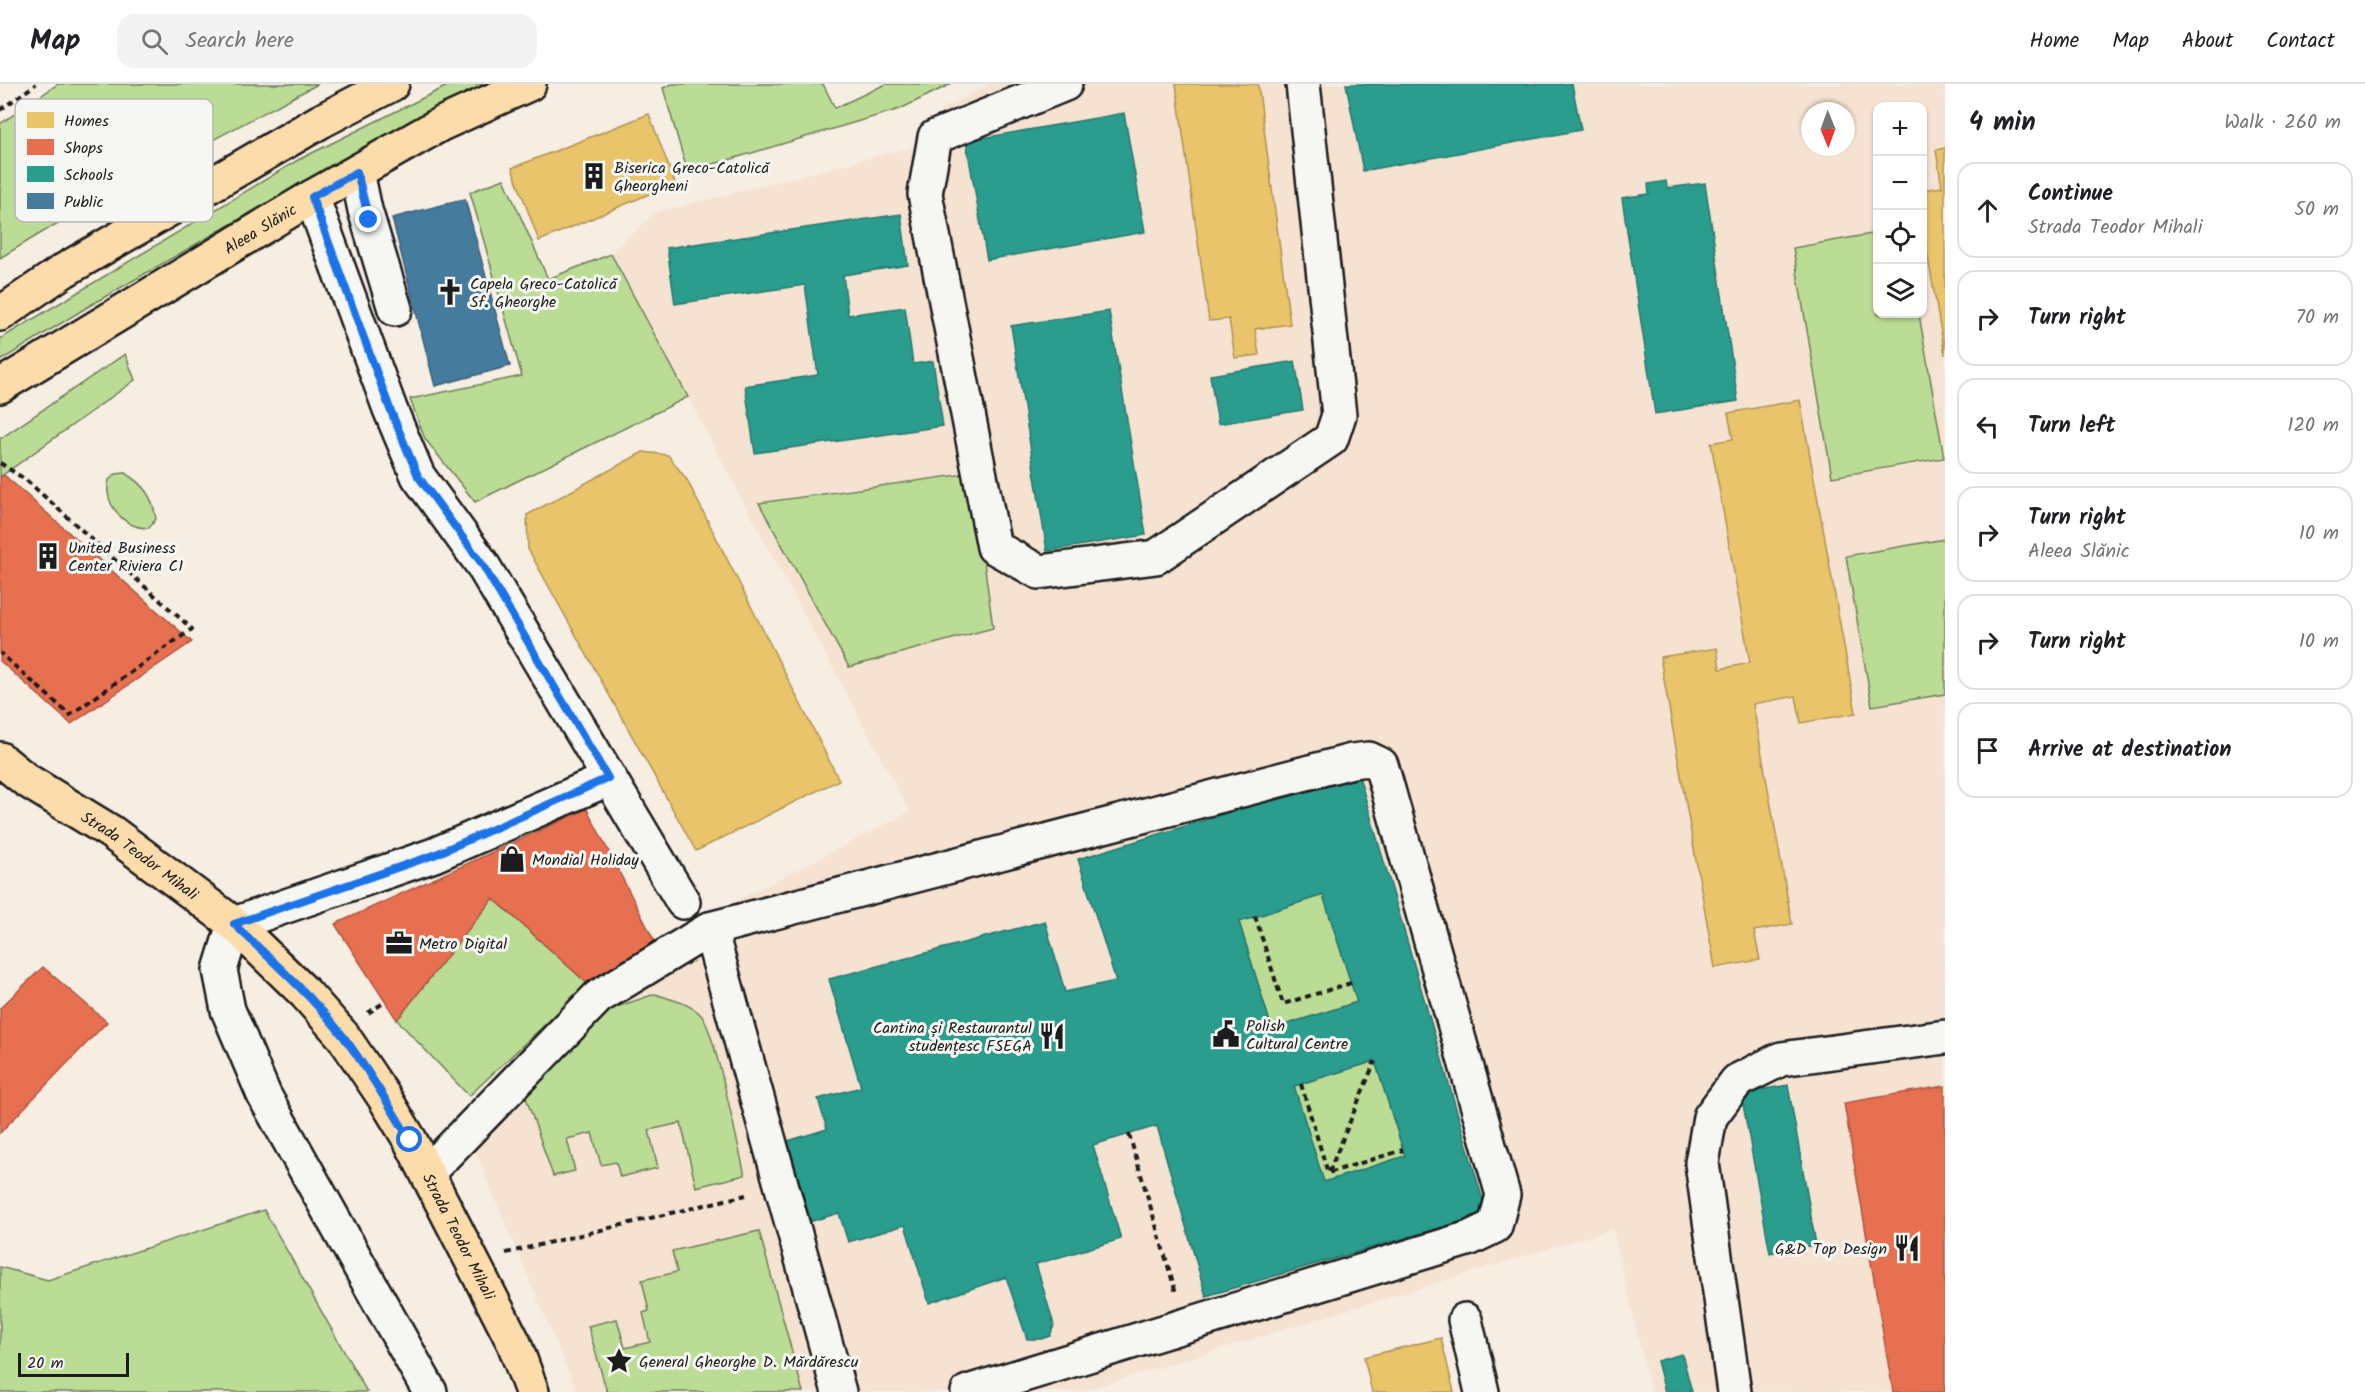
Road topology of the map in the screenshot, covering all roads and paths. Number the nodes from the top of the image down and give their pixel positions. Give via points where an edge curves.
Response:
1 (36, 84) edge
2 (392, 84) edge
3 (528, 84) edge
4 (1065, 84) edge
5 (1303, 84) edge
6 (15, 99) edge
7 (15, 99) edge
8 (0, 110) edge
9 (357, 172) junction
10 (213, 184) edge
11 (312, 197) junction
12 (147, 222) edge
13 (395, 309) dead end
14 (0, 314) edge
15 (0, 386) edge
16 (0, 463) edge
17 (0, 653) edge
18 (0, 759) edge
19 (13, 774) edge
20 (608, 778) junction
21 (683, 902) dead end
22 (1255, 916) dead end
23 (234, 924) junction
24 (710, 929) junction
25 (1351, 983) dead end
26 (385, 1002) dead end
27 (364, 1016) dead end
28 (1945, 1037) edge
29 (1374, 1061) dead end
30 (1300, 1084) dead end
31 (1129, 1134) dead end
32 (1403, 1149) dead end
33 (427, 1173) junction
34 (1328, 1173) junction
35 (782, 1186) junction
36 (499, 1254) dead end
37 (1465, 1320) dead end
38 (1186, 1325) junction
39 (430, 1392) edge
40 (532, 1392) edge
41 (839, 1392) edge
42 (968, 1392) edge
43 (1482, 1392) edge
44 (1734, 1392) edge

1 - 6 path
2 - 10 main road
3 - 9 main road, Aleea Slănic via 441,124
4 - 5 lane via 935,137 925,194 994,547 1039,572 1156,557 1331,439 1339,415
7 - 8 path
9 - 11 main road, Aleea Slănic
9 - 13 lane
11 - 15 main road, Aleea Slănic
11 - 20 lane via 418,476 482,564
12 - 14 main road
16 - 17 path via 26,480 192,629 70,715
18 - 19 main road, Strada Teodor Mihali
19 - 23 main road, Strada Teodor Mihali via 111,832
20 - 21 lane
20 - 23 lane via 434,855
22 - 25 path via 1283,1004
23 - 33 main road, Strada Teodor Mihali via 343,1036 384,1097
23 - 39 lane via 220,970 228,1010 264,1095
24 - 33 lane via 598,997
24 - 35 lane
24 - 38 lane via 1352,761 1369,759 1381,765 1503,1195 1495,1226 1470,1238
26 - 27 path
28 - 44 lane via 1781,1059 1737,1081 1710,1117 1702,1163
29 - 34 path
30 - 34 path
31 - 38 path
32 - 34 path
33 - 40 main road, Strada Teodor Mihali via 514,1343
35 - 36 path
35 - 41 lane
37 - 43 lane
38 - 42 lane

